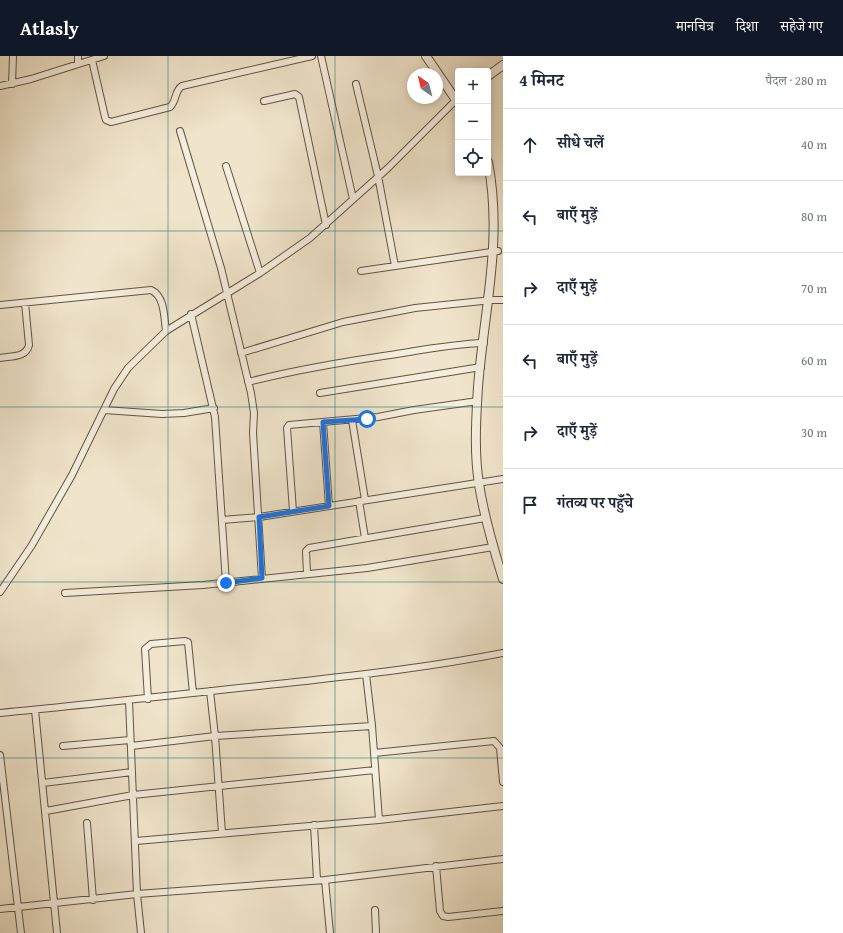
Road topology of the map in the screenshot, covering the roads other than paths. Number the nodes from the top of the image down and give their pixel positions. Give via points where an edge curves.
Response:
1 (13, 56) edge
2 (78, 56) edge
3 (104, 56) edge
4 (312, 56) edge
5 (321, 56) edge
6 (426, 56) edge
7 (92, 60) junction
8 (78, 64) junction
9 (503, 65) edge
10 (491, 74) edge
11 (12, 84) junction
12 (356, 84) dead end
13 (0, 86) edge
14 (455, 97) edge
15 (264, 102) dead end
16 (455, 102) edge
17 (180, 131) dead end
18 (226, 166) dead end
19 (378, 176) junction
20 (491, 176) edge
21 (353, 199) junction
22 (326, 225) junction
23 (498, 251) junction
24 (395, 266) junction
25 (361, 271) dead end
26 (260, 273) junction
27 (226, 292) junction
28 (492, 300) junction
29 (503, 300) edge
30 (24, 302) junction
31 (0, 305) edge
32 (191, 314) junction
33 (166, 331) junction
34 (484, 343) junction
35 (241, 353) junction
36 (0, 358) edge
37 (481, 367) junction
38 (248, 382) junction
39 (320, 393) dead end
40 (478, 401) junction
41 (214, 408) junction
42 (104, 410) junction
43 (352, 420) junction
44 (323, 422) junction
45 (503, 479) edge
46 (478, 483) junction
47 (362, 501) junction
48 (329, 506) junction
49 (293, 512) junction
50 (259, 517) junction
51 (485, 518) junction
52 (222, 520) junction
53 (365, 538) junction
54 (493, 546) junction
55 (307, 574) junction
56 (262, 578) junction
57 (503, 578) edge
58 (226, 583) junction
59 (0, 592) edge
60 (65, 593) dead end
61 (503, 653) edge
62 (366, 674) junction
63 (210, 691) junction
64 (193, 693) junction
65 (148, 699) junction
66 (129, 701) junction
67 (35, 710) junction
68 (0, 713) edge
69 (372, 726) junction
70 (215, 736) junction
71 (131, 743) junction
72 (62, 746) dead end
73 (374, 753) junction
74 (0, 755) edge
75 (375, 770) junction
76 (132, 772) junction
77 (503, 782) edge
78 (43, 783) junction
79 (218, 786) junction
80 (133, 795) junction
81 (503, 806) edge
82 (46, 811) junction
83 (379, 820) junction
84 (87, 823) dead end
85 (314, 825) junction
86 (222, 833) junction
87 (136, 841) junction
88 (503, 859) edge
89 (436, 866) junction
90 (316, 880) junction
91 (325, 880) junction
92 (137, 894) junction
93 (93, 900) junction
94 (55, 904) junction
95 (18, 907) junction
96 (0, 909) edge
97 (374, 910) dead end
98 (503, 911) edge
99 (21, 933) edge
100 (57, 933) edge
101 (141, 933) edge
102 (330, 933) edge
103 (376, 933) edge

1 - 11 street
2 - 8 street
3 - 7 street
4 - 7 street via 182,86 176,91 170,107 111,122 105,117
5 - 21 street
6 - 14 street
7 - 8 street
8 - 11 street
9 - 10 street
11 - 13 street
12 - 19 street
15 - 22 street via 295,94 299,97
16 - 19 street
17 - 27 street
18 - 26 street
19 - 21 street
19 - 24 street
20 - 23 street via 496,199
21 - 22 street
22 - 26 street
23 - 24 street
23 - 28 street
24 - 25 street
26 - 27 street
27 - 32 street
27 - 35 street
28 - 29 street
28 - 34 street
28 - 35 street via 415,308 343,322
30 - 31 street
30 - 33 street via 151,290 162,302
30 - 36 street via 29,345 27,351
32 - 33 street
32 - 41 street
33 - 42 street via 128,368
34 - 37 street
34 - 38 street via 446,345 348,361
35 - 38 street
37 - 39 street
37 - 40 street
38 - 50 street via 254,413
40 - 43 street
40 - 46 street
41 - 42 street via 162,414
41 - 52 street
42 - 59 street via 72,476 28,551
43 - 44 street
43 - 47 street
44 - 48 street
44 - 49 street via 287,426
45 - 46 street
46 - 47 street
46 - 51 street
47 - 48 street
47 - 53 street
48 - 49 street
49 - 50 street
50 - 52 street
50 - 56 street
51 - 53 street
51 - 54 street
52 - 58 street
53 - 55 street via 308,548
54 - 55 street via 367,568
54 - 57 street
55 - 56 street
56 - 58 street
58 - 60 street
61 - 62 street
62 - 63 street
62 - 69 street
63 - 64 street
63 - 70 street
64 - 65 street
64 - 65 street via 188,642 151,644 145,649
65 - 66 street
66 - 67 street
66 - 71 street
67 - 68 street
67 - 78 street
69 - 70 street
69 - 73 street
70 - 71 street
70 - 79 street
71 - 72 street
71 - 76 street
73 - 75 street
73 - 77 street via 494,741 500,748
74 - 95 street
75 - 79 street
75 - 83 street
76 - 78 street
76 - 80 street
78 - 82 street
79 - 80 street
79 - 86 street
80 - 82 street
80 - 87 street
81 - 83 street
82 - 94 street
83 - 85 street
84 - 93 street
85 - 86 street
85 - 90 street
86 - 87 street
87 - 92 street
88 - 89 street
89 - 91 street
89 - 98 street via 440,911 443,916
90 - 91 street
90 - 92 street
91 - 102 street
92 - 93 street
92 - 101 street
93 - 94 street
94 - 95 street
94 - 100 street
95 - 96 street
95 - 99 street
97 - 103 street

